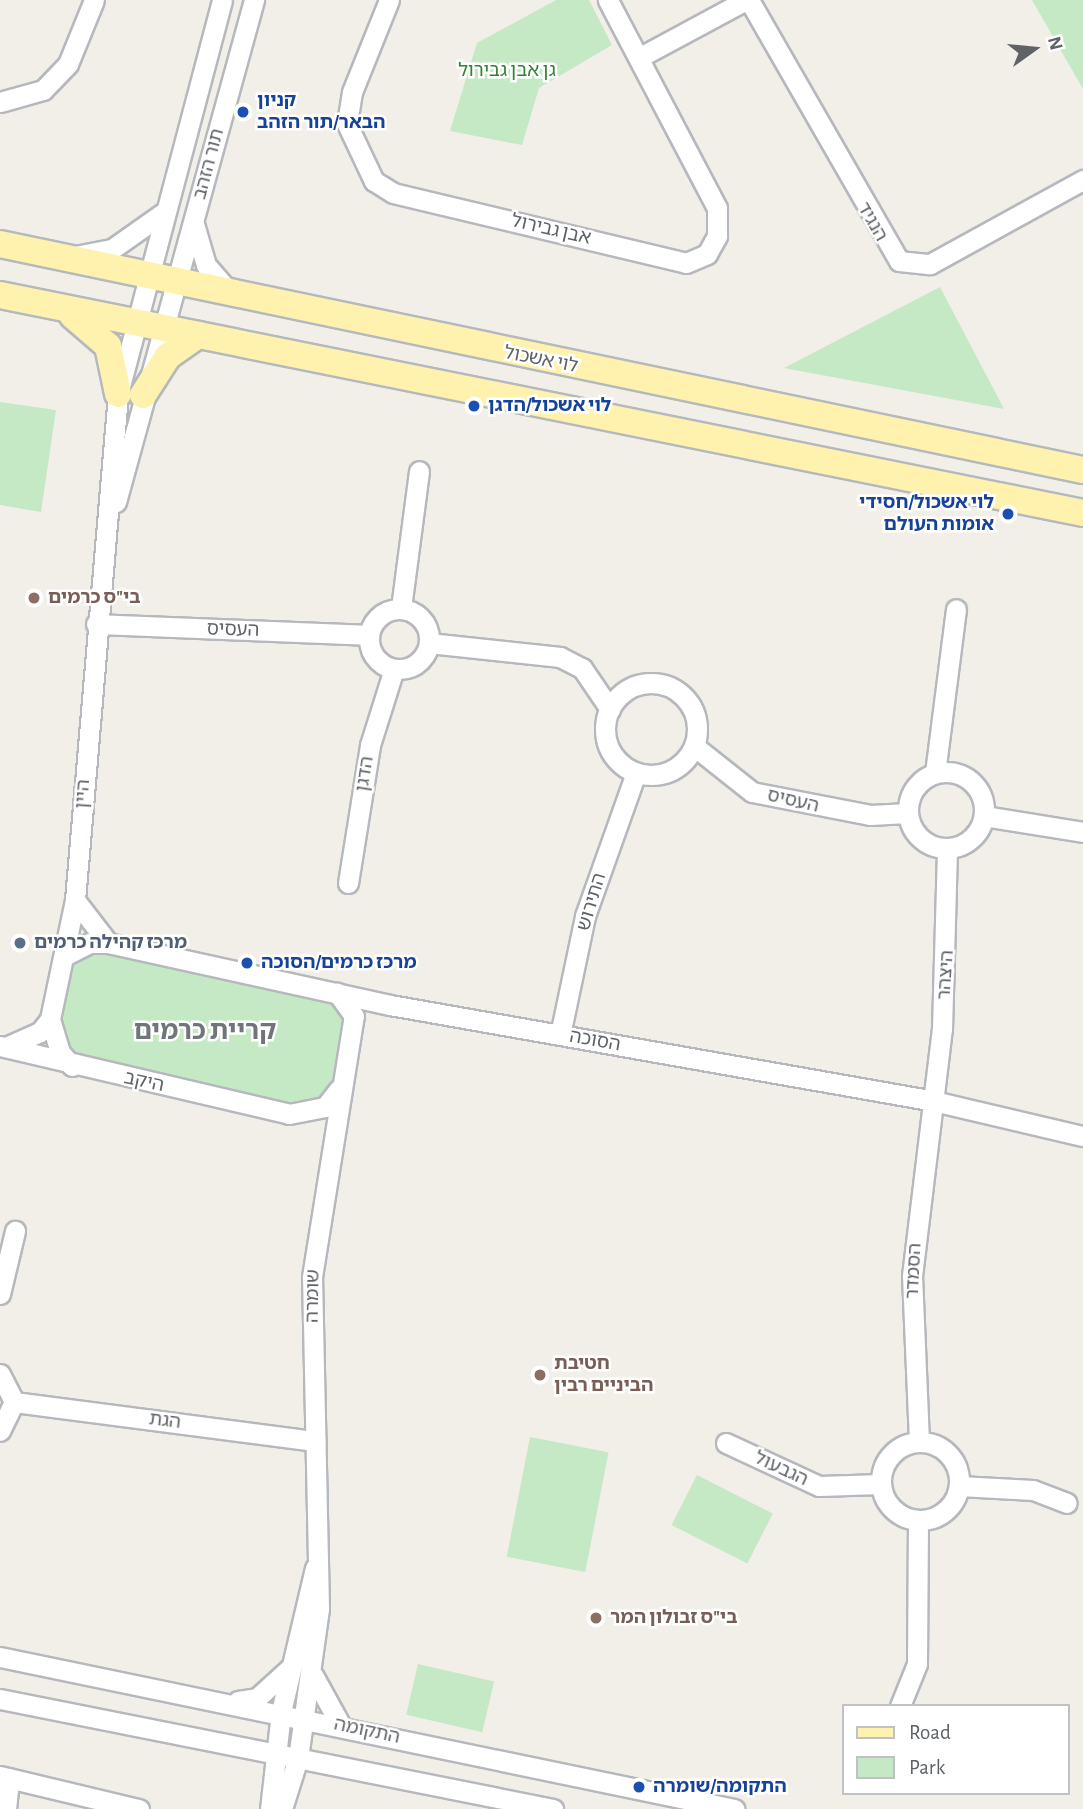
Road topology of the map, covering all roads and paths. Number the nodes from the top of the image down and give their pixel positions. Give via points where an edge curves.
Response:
1 (94, 0) edge
2 (222, 0) edge
3 (254, 0) edge
4 (389, 0) edge
5 (608, 0) edge
6 (747, 0) edge
7 (640, 57) junction
8 (0, 102) edge
9 (1083, 180) edge
10 (163, 213) junction
11 (193, 222) junction
12 (0, 244) edge
13 (64, 257) junction
14 (146, 276) junction
15 (174, 283) junction
16 (0, 295) edge
17 (235, 297) junction
18 (59, 307) junction
19 (147, 325) junction
20 (198, 335) junction
21 (130, 395) junction
22 (1083, 470) edge
23 (419, 471) dead end
24 (1083, 513) edge
25 (401, 608) junction
26 (956, 609) dead end
27 (96, 624) junction
28 (369, 635) junction
29 (429, 643) junction
30 (394, 669) junction
31 (610, 709) junction
32 (694, 746) junction
33 (636, 773) junction
34 (935, 773) junction
35 (908, 813) junction
36 (984, 817) junction
37 (1083, 832) edge
38 (947, 849) junction
39 (348, 883) dead end
40 (75, 900) junction
41 (108, 943) junction
42 (66, 955) junction
43 (337, 993) junction
44 (390, 1005) junction
45 (50, 1019) junction
46 (560, 1035) junction
47 (352, 1037) junction
48 (3, 1046) edge
49 (72, 1066) junction
50 (340, 1088) junction
51 (929, 1100) junction
52 (289, 1114) junction
53 (1083, 1136) edge
54 (329, 1151) junction
55 (15, 1231) dead end
56 (0, 1294) edge
57 (0, 1374) edge
58 (14, 1402) junction
59 (0, 1431) edge
60 (315, 1441) junction
61 (919, 1442) junction
62 (726, 1443) dead end
63 (881, 1485) junction
64 (958, 1486) junction
65 (1067, 1503) dead end
66 (918, 1520) junction
67 (319, 1558) junction
68 (0, 1657) edge
69 (291, 1667) junction
70 (312, 1669) junction
71 (0, 1699) edge
72 (231, 1703) junction
73 (901, 1704) edge
74 (281, 1712) junction
75 (305, 1717) junction
76 (341, 1726) junction
77 (275, 1754) junction
78 (298, 1758) junction
79 (335, 1766) junction
80 (4, 1777) edge
81 (280, 1806) edge
82 (6, 1809) edge
83 (139, 1809) edge
84 (552, 1809) edge
85 (734, 1809) edge

1 - 8 street via 68,64 43,90
2 - 10 street, תור הזהב
3 - 11 street, תור הזהב
4 - 7 street, אבן גבירול via 352,92 346,124 374,181 393,193 686,263 708,254 717,236 717,208
5 - 7 street, אבן גבירול
6 - 7 street
6 - 9 street, הנגיד via 899,261 930,264
10 - 13 street via 113,248
10 - 14 street, תור הזהב
11 - 15 street, תור הזהב
11 - 17 street via 206,265
12 - 13 main road, לוי אשכול
13 - 14 main road, לוי אשכול
14 - 15 main road, לוי אשכול
14 - 19 street, היין
15 - 17 main road, לוי אשכול
15 - 19 street, תור הזהב
16 - 18 main road
17 - 22 main road, לוי אשכול
18 - 19 main road
18 - 21 main road via 97,330
19 - 20 main road
19 - 21 street, היין
20 - 21 main road via 168,356
20 - 24 main road
21 - 27 street, היין via 100,567
23 - 25 street
25 - 28 street via 380,616
25 - 29 street via 425,624
26 - 34 street
27 - 28 street, העסיס
27 - 40 street, היין
28 - 30 street via 378,660
29 - 30 street via 417,663
29 - 31 street via 560,657 582,668
30 - 39 street, הדגן via 370,745
31 - 32 street via 632,687 662,685 676,691 695,715
31 - 33 street via 609,746
32 - 33 street via 670,771
32 - 35 street, העסיס via 752,792 870,816
33 - 46 street, התירוש via 585,916
34 - 35 street via 912,792
34 - 36 street via 972,781
35 - 38 street via 916,834
36 - 37 street
36 - 38 street via 967,843
38 - 51 street, היצהר via 948,951
40 - 41 street
40 - 42 street, היין
41 - 42 street, הסוכה via 90,943
41 - 43 street, הסוכה
42 - 45 street, היין
43 - 44 street, הסוכה
43 - 47 street, שומרה via 354,1016
44 - 46 street, הסוכה
44 - 47 street, שומרה via 367,1015
45 - 48 street via 40,1032
45 - 49 street via 57,1045
46 - 51 street, הסוכה
47 - 50 street, שומרה
48 - 49 street, היקב
49 - 52 street, היקב
50 - 52 street, היקב via 325,1107
50 - 54 street, שומרה
51 - 53 street, הסוכה
51 - 61 street, הסמדר via 912,1276
52 - 54 street, היקב via 321,1133
54 - 60 street, שומרה via 312,1277
55 - 56 street
57 - 58 street
58 - 59 street
58 - 60 street, הגת
60 - 67 street, שומרה
61 - 63 street via 887,1460
61 - 64 street via 944,1450
62 - 63 street, הגבעול via 819,1486
63 - 66 street via 897,1513
64 - 65 street via 1033,1490
64 - 66 street via 946,1510
66 - 73 street via 917,1664
67 - 69 street, שומרה
67 - 70 street, שומרה
68 - 72 street, התקומה
69 - 72 street via 257,1698
69 - 74 street, שומרה
70 - 75 street, שומרה
70 - 76 street via 316,1690
71 - 77 street, התקומה
72 - 74 street, התקומה
74 - 75 street, התקומה
74 - 77 street, שומרה
75 - 76 street, התקומה
75 - 78 street, שומרה
76 - 85 street, התקומה
77 - 78 street, התקומה
77 - 81 street, שומרה
78 - 79 street, התקומה
78 - 81 street, שומרה
79 - 81 street via 316,1770
79 - 84 street, התקומה
80 - 82 street
80 - 83 street

